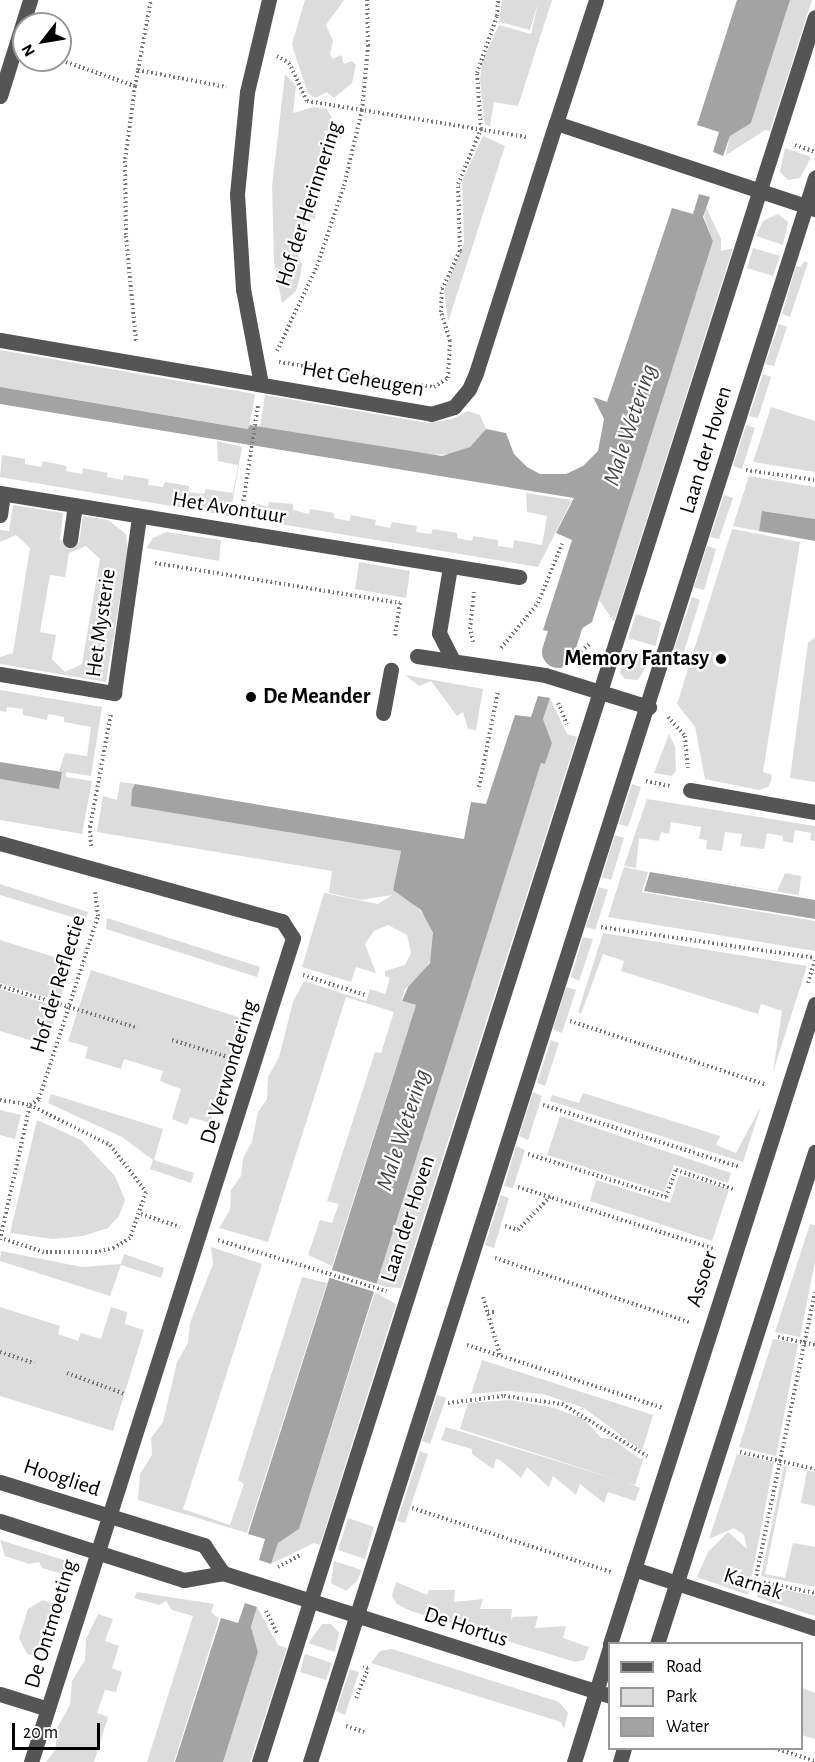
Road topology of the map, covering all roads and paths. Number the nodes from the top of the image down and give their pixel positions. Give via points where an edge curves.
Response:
1 (30, 0) edge
2 (151, 0) edge
3 (269, 0) edge
4 (367, 0) edge
5 (498, 0) edge
6 (596, 0) edge
7 (815, 17) edge
8 (256, 50) junction
9 (72, 64) edge
10 (138, 70) junction
11 (135, 86) junction
12 (247, 92) junction
13 (0, 96) edge
14 (362, 110) junction
15 (556, 123) junction
16 (481, 129) junction
17 (515, 135) dead end
18 (787, 143) dead end
19 (815, 152) edge
20 (815, 178) edge
21 (760, 190) junction
22 (810, 207) edge
23 (0, 340) edge
24 (138, 363) junction
25 (261, 384) junction
26 (258, 410) dead end
27 (746, 470) dead end
28 (815, 480) edge
29 (2, 494) edge
30 (75, 506) junction
31 (0, 514) edge
32 (139, 517) junction
33 (238, 532) junction
34 (70, 540) dead end
35 (562, 544) dead end
36 (133, 560) junction
37 (450, 567) junction
38 (477, 571) junction
39 (519, 577) dead end
40 (395, 636) dead end
41 (482, 647) dead end
42 (490, 649) dead end
43 (499, 651) junction
44 (507, 652) dead end
45 (417, 656) dead end
46 (453, 660) junction
47 (391, 670) dead end
48 (0, 674) edge
49 (499, 685) dead end
50 (602, 690) junction
51 (114, 693) junction
52 (649, 707) junction
53 (382, 713) dead end
54 (479, 787) dead end
55 (690, 790) joint
56 (815, 812) edge
57 (0, 843) edge
58 (91, 867) junction
59 (601, 927) dead end
60 (815, 958) edge
61 (284, 968) junction
62 (0, 986) edge
63 (365, 995) dead end
64 (815, 1004) edge
65 (69, 1008) junction
66 (570, 1021) dead end
67 (138, 1028) dead end
68 (172, 1040) dead end
69 (233, 1059) dead end
70 (774, 1087) dead end
71 (0, 1100) edge
72 (30, 1105) junction
73 (543, 1105) dead end
74 (815, 1152) edge
75 (528, 1154) dead end
76 (748, 1169) dead end
77 (518, 1186) dead end
78 (741, 1192) dead end
79 (550, 1197) junction
80 (141, 1214) junction
81 (505, 1226) dead end
82 (202, 1235) junction
83 (0, 1239) edge
84 (722, 1251) dead end
85 (495, 1258) dead end
86 (385, 1291) dead end
87 (815, 1293) edge
88 (483, 1298) dead end
89 (488, 1312) junction
90 (494, 1312) dead end
91 (698, 1326) dead end
92 (804, 1343) junction
93 (467, 1345) dead end
94 (815, 1345) edge
95 (0, 1352) edge
96 (500, 1355) junction
97 (34, 1363) dead end
98 (67, 1374) dead end
99 (148, 1402) junction
100 (448, 1403) dead end
101 (670, 1410) dead end
102 (720, 1446) junction
103 (655, 1459) dead end
104 (780, 1462) junction
105 (815, 1469) edge
106 (0, 1482) edge
107 (412, 1508) dead end
108 (111, 1518) junction
109 (0, 1521) edge
110 (97, 1553) junction
111 (627, 1570) junction
112 (223, 1573) junction
113 (676, 1582) junction
114 (815, 1593) edge
115 (310, 1601) junction
116 (358, 1617) junction
117 (815, 1628) edge
118 (611, 1642) edge
119 (658, 1642) edge
120 (608, 1657) edge
121 (0, 1694) edge
122 (602, 1694) edge
123 (48, 1708) junction
124 (346, 1726) dead end
125 (364, 1732) dead end
126 (777, 1750) edge
127 (815, 1761) edge
128 (31, 1762) edge
129 (260, 1762) edge
130 (310, 1762) edge
131 (574, 1762) edge

1 - 13 street
2 - 10 path
3 - 8 street, Hof der Herinnering
4 - 14 path, Hof der Herinnering via 368,46
5 - 16 path via 497,16 477,73
6 - 15 street, Het Geheugen
7 - 21 street, Laan der Hoven
8 - 12 street, Hof der Herinnering
8 - 14 path via 289,63 308,101
9 - 11 path
10 - 11 path
10 - 12 path
11 - 24 path via 125,161 125,214
12 - 25 street, Hof der Herinnering via 237,194 243,289
14 - 16 path
14 - 16 path, Hof der Herinnering via 344,186 317,266 272,361 434,387 448,378 450,341 441,312 442,289 460,246 458,184
15 - 21 street
15 - 25 street, Het Geheugen via 476,373 454,407 431,414
16 - 17 path
18 - 19 path
20 - 22 street, Laan der Hoven
21 - 22 street
21 - 50 street, Laan der Hoven
22 - 52 street, Laan der Hoven
23 - 24 street, Het Geheugen
24 - 25 street, Het Geheugen
26 - 33 path
27 - 28 path
29 - 30 street, Het Avontuur
29 - 31 street
30 - 32 street, Het Avontuur
30 - 34 street
32 - 33 street, Het Avontuur
32 - 36 street, Het Mysterie
33 - 37 street, Het Avontuur
35 - 43 path via 538,603
36 - 40 path via 400,603
36 - 51 street, Het Mysterie
37 - 38 street, Het Avontuur
37 - 46 street via 439,633
38 - 39 street, Het Avontuur
38 - 41 path via 470,629 474,643
42 - 43 path
43 - 44 path
45 - 46 street
46 - 50 street via 544,675
47 - 53 street
48 - 51 street, Het Mysterie
49 - 54 path
50 - 52 street
50 - 115 street, Laan der Hoven
51 - 58 path, Hof der Reflectie via 90,826
52 - 55 path via 675,722 685,736
52 - 116 street, Laan der Hoven
55 - 56 street
57 - 58 street, De Verwondering
58 - 61 street, De Verwondering via 282,921 293,938
58 - 65 path, Hof der Reflectie via 98,916
59 - 60 path
61 - 63 path
61 - 82 street, De Verwondering
62 - 65 path
64 - 111 street, Assoer
65 - 67 path
65 - 72 path, Hof der Reflectie via 39,1099
66 - 70 path
68 - 69 path
71 - 72 path, Hof der Reflectie
72 - 80 path, Hof der Reflectie via 110,1145 146,1192
72 - 83 path, Hof der Reflectie
73 - 76 path
74 - 102 street
75 - 78 path via 666,1197 676,1170
77 - 79 path
79 - 81 path via 518,1230
79 - 84 path
80 - 82 path
80 - 83 path, Hof der Reflectie via 130,1238 97,1252 44,1252
82 - 86 path
82 - 99 street, De Verwondering
85 - 91 path
87 - 92 path
88 - 89 path
89 - 90 path
89 - 96 path
92 - 94 path
92 - 104 path
93 - 96 path
95 - 97 path
96 - 101 path
98 - 99 path
99 - 108 street, De Verwondering
100 - 103 path via 504,1396 562,1404 631,1449
102 - 104 path
102 - 113 street
104 - 105 path
104 - 114 path via 755,1581
106 - 108 street, Hooglied
107 - 111 path via 609,1573
108 - 110 street, Hooglied
108 - 112 street, Hooglied via 204,1545
109 - 110 street
110 - 112 street via 184,1580
110 - 123 street, De Ontmoeting
111 - 113 street
111 - 118 street, Assoer
112 - 115 street
113 - 117 street, Karnak
113 - 119 street
115 - 116 street, De Hortus
115 - 129 street, Laan der Hoven
116 - 122 street, De Hortus
116 - 130 street, Laan der Hoven
120 - 122 street, Assoer
121 - 123 street, De Ontmoeting
122 - 131 street, Assoer
123 - 128 street, De Ontmoeting
124 - 125 path
126 - 127 path

